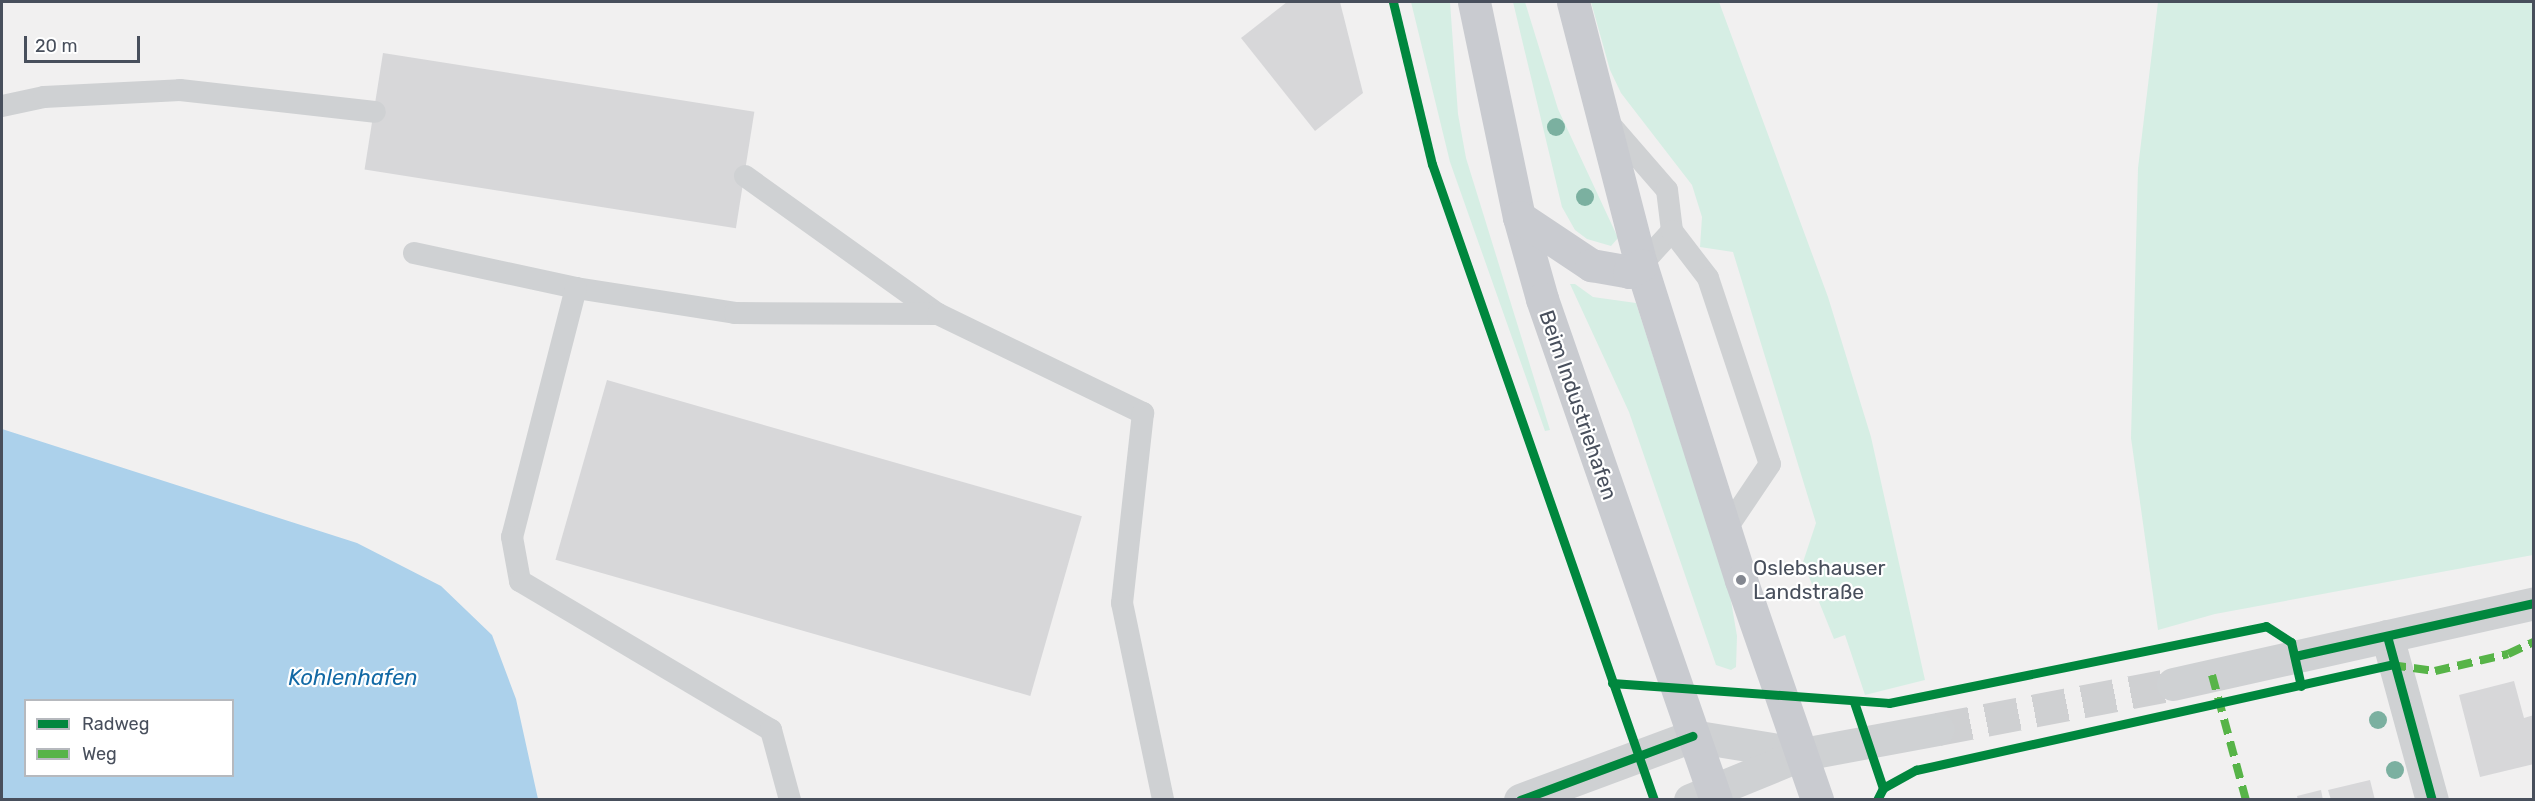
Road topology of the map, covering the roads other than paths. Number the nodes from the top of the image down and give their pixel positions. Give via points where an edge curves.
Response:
1 (1474, 2) edge
2 (1573, 2) edge
3 (2, 106) edge
4 (375, 112) dead end
5 (1603, 117) junction
6 (745, 176) dead end
7 (1519, 217) junction
8 (1672, 231) junction
9 (414, 253) dead end
10 (1641, 265) junction
11 (576, 288) junction
12 (938, 314) junction
13 (1725, 531) junction
14 (2534, 603) edge
15 (2386, 636) junction
16 (2173, 684) tunnel mouth
17 (1938, 729) tunnel mouth
18 (1692, 736) junction
19 (1803, 754) junction
20 (1706, 797) edge
21 (789, 800) edge
22 (1163, 800) edge
23 (1520, 800) edge
24 (1817, 800) edge
25 (2432, 800) edge

1 - 7 main road, Beim Industriehafen
2 - 5 main road
3 - 4 lane via 44,97 180,90
5 - 8 lane via 1667,190
5 - 10 main road
6 - 12 lane
7 - 10 main road via 1591,265 1629,272
7 - 18 main road, Beim Industriehafen via 1542,299
8 - 10 lane
8 - 13 lane via 1708,278 1770,464
9 - 11 lane
10 - 13 main road
11 - 12 lane via 735,313
11 - 21 lane via 512,537 520,581 771,730
12 - 22 lane via 1143,413 1122,603
13 - 19 main road
14 - 15 street
15 - 16 street
15 - 25 street
17 - 19 street
18 - 19 street
18 - 20 main road, Beim Industriehafen
18 - 23 street
19 - 20 street
19 - 24 main road

